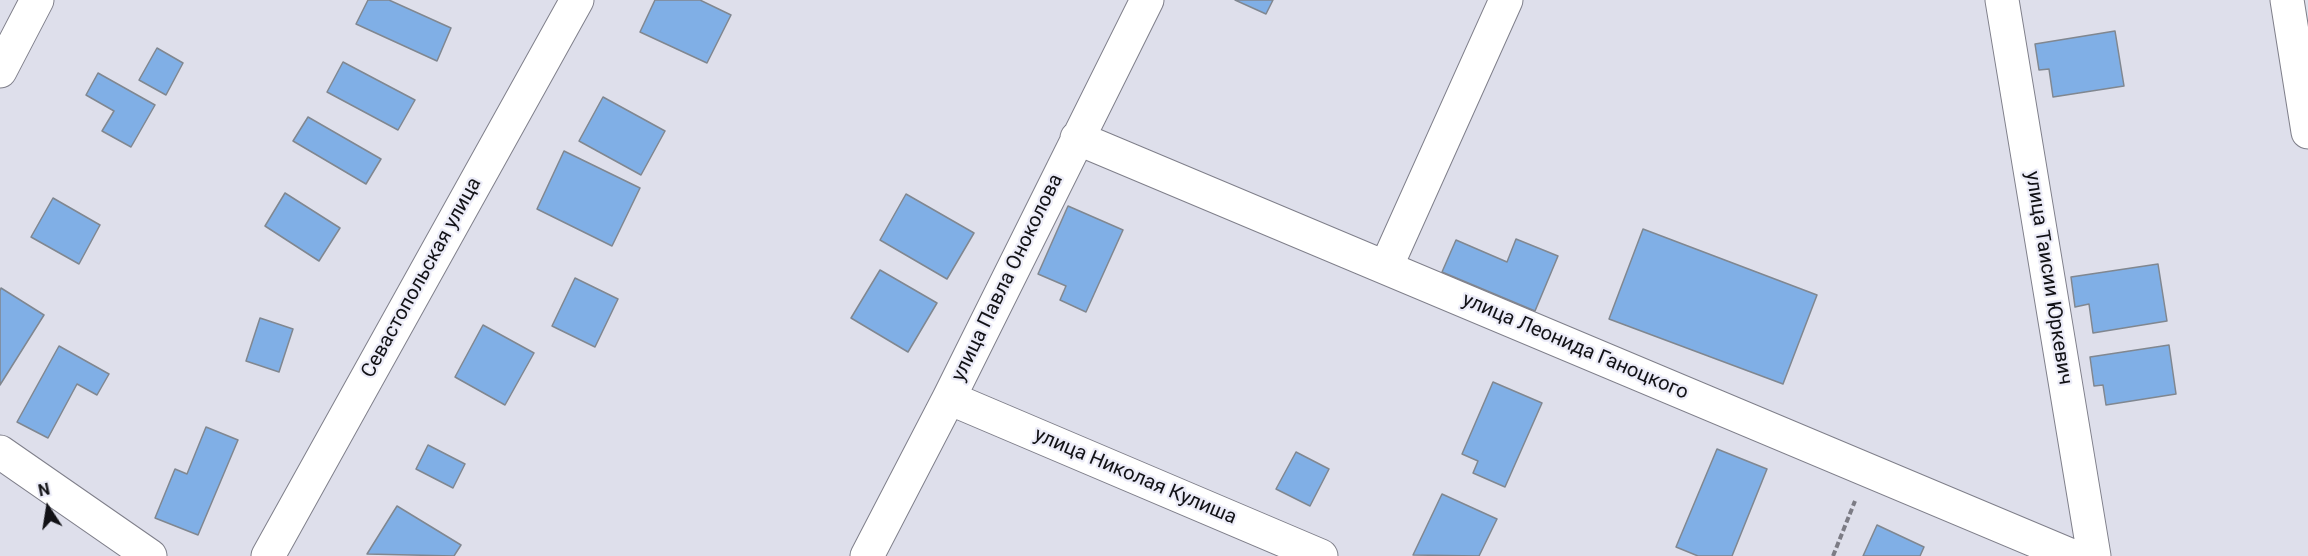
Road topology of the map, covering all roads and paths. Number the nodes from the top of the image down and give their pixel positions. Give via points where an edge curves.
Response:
1 (37, 0) edge
2 (577, 0) edge
3 (1147, 0) edge
4 (1506, 0) edge
5 (2002, 0) edge
6 (2287, 0) edge
7 (0, 71) edge
8 (2308, 132) edge
9 (1077, 138) junction
10 (1386, 267) junction
11 (949, 398) junction
12 (0, 453) edge
13 (1868, 470) junction
14 (271, 555) edge
15 (150, 556) edge
16 (867, 556) edge
17 (1321, 556) edge
18 (1833, 556) edge
19 (2072, 556) edge
20 (2094, 556) edge

1 - 7 street
2 - 14 street, Севастопольская улица
3 - 9 street, улица Павла Оноколова
4 - 10 street
5 - 20 street, улица Таисии Юркевич
6 - 8 street
9 - 10 street, улица Леонида Ганоцкого
9 - 11 street, улица Павла Оноколова
10 - 13 street, улица Леонида Ганоцкого
11 - 16 street, улица Павла Оноколова
11 - 17 street, улица Николая Кулиша
12 - 15 street
13 - 18 path
13 - 19 street, улица Леонида Ганоцкого

